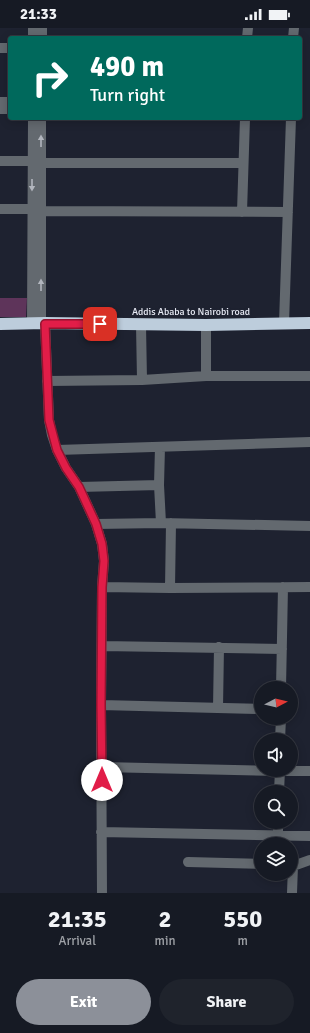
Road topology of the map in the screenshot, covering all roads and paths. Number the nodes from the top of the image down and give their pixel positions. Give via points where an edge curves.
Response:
1 (33, 120) edge
2 (41, 120) edge
3 (245, 120) edge
4 (291, 120) edge
5 (0, 161) edge
6 (37, 162) junction
7 (243, 163) junction
8 (0, 209) edge
9 (37, 210) junction
10 (242, 212) junction
11 (288, 212) junction
12 (284, 323) junction
13 (310, 323) edge
14 (0, 324) edge
15 (39, 324) junction
16 (141, 325) junction
17 (206, 325) junction
18 (206, 376) junction
19 (310, 376) edge
20 (142, 380) junction
21 (47, 381) junction
22 (310, 442) edge
23 (160, 447) junction
24 (57, 450) junction
25 (159, 485) junction
26 (79, 487) junction
27 (166, 523) junction
28 (96, 524) junction
29 (310, 526) edge
30 (102, 587) junction
31 (283, 587) junction
32 (310, 587) edge
33 (170, 588) junction
34 (102, 646) junction
35 (219, 647) junction
36 (282, 649) junction
37 (281, 681) edge
38 (101, 705) junction
39 (218, 708) junction
40 (254, 709) edge
41 (102, 767) junction
42 (254, 770) edge
43 (298, 771) edge
44 (310, 771) edge
45 (278, 829) edge
46 (102, 832) junction
47 (278, 835) junction
48 (310, 836) edge
49 (310, 860) edge
50 (188, 862) dead end
51 (298, 863) edge
52 (254, 864) edge
53 (292, 881) edge
54 (102, 893) edge
55 (292, 893) edge

1 - 6 street
6 -> 2 street
3 - 7 street
4 - 11 street
5 - 6 street
6 - 7 street
6 - 9 street
7 - 10 street
8 - 9 street
9 - 10 street
9 - 15 street
10 - 11 street
11 - 12 street
12 - 13 highway, Addis Ababa to Nairobi road
12 - 17 highway, Addis Ababa to Nairobi road
14 - 15 highway, Addis Ababa to Nairobi road
15 - 16 highway, Addis Ababa to Nairobi road
15 - 21 street
16 - 17 highway, Addis Ababa to Nairobi road
16 - 20 street
17 - 18 street
18 - 19 street
18 - 20 street
20 - 21 street
21 - 24 street via 49,420
22 - 23 street
23 - 24 street
23 - 25 street
24 - 26 street
25 - 26 street
25 - 27 street
26 - 28 street
27 - 28 street
27 - 29 street
27 - 33 street
28 - 30 street via 104,561
30 - 33 street
30 - 34 street
31 - 32 street
31 - 33 street
31 - 36 street
34 - 35 street
34 - 38 street
35 - 36 street
35 - 39 street
36 - 37 street
38 - 39 street
38 - 41 street
39 - 40 street
41 - 42 street
41 - 46 street
43 - 44 street
45 - 47 street
46 - 47 street
46 - 54 street
47 - 48 street
49 - 51 street
50 - 52 street
53 - 55 street

